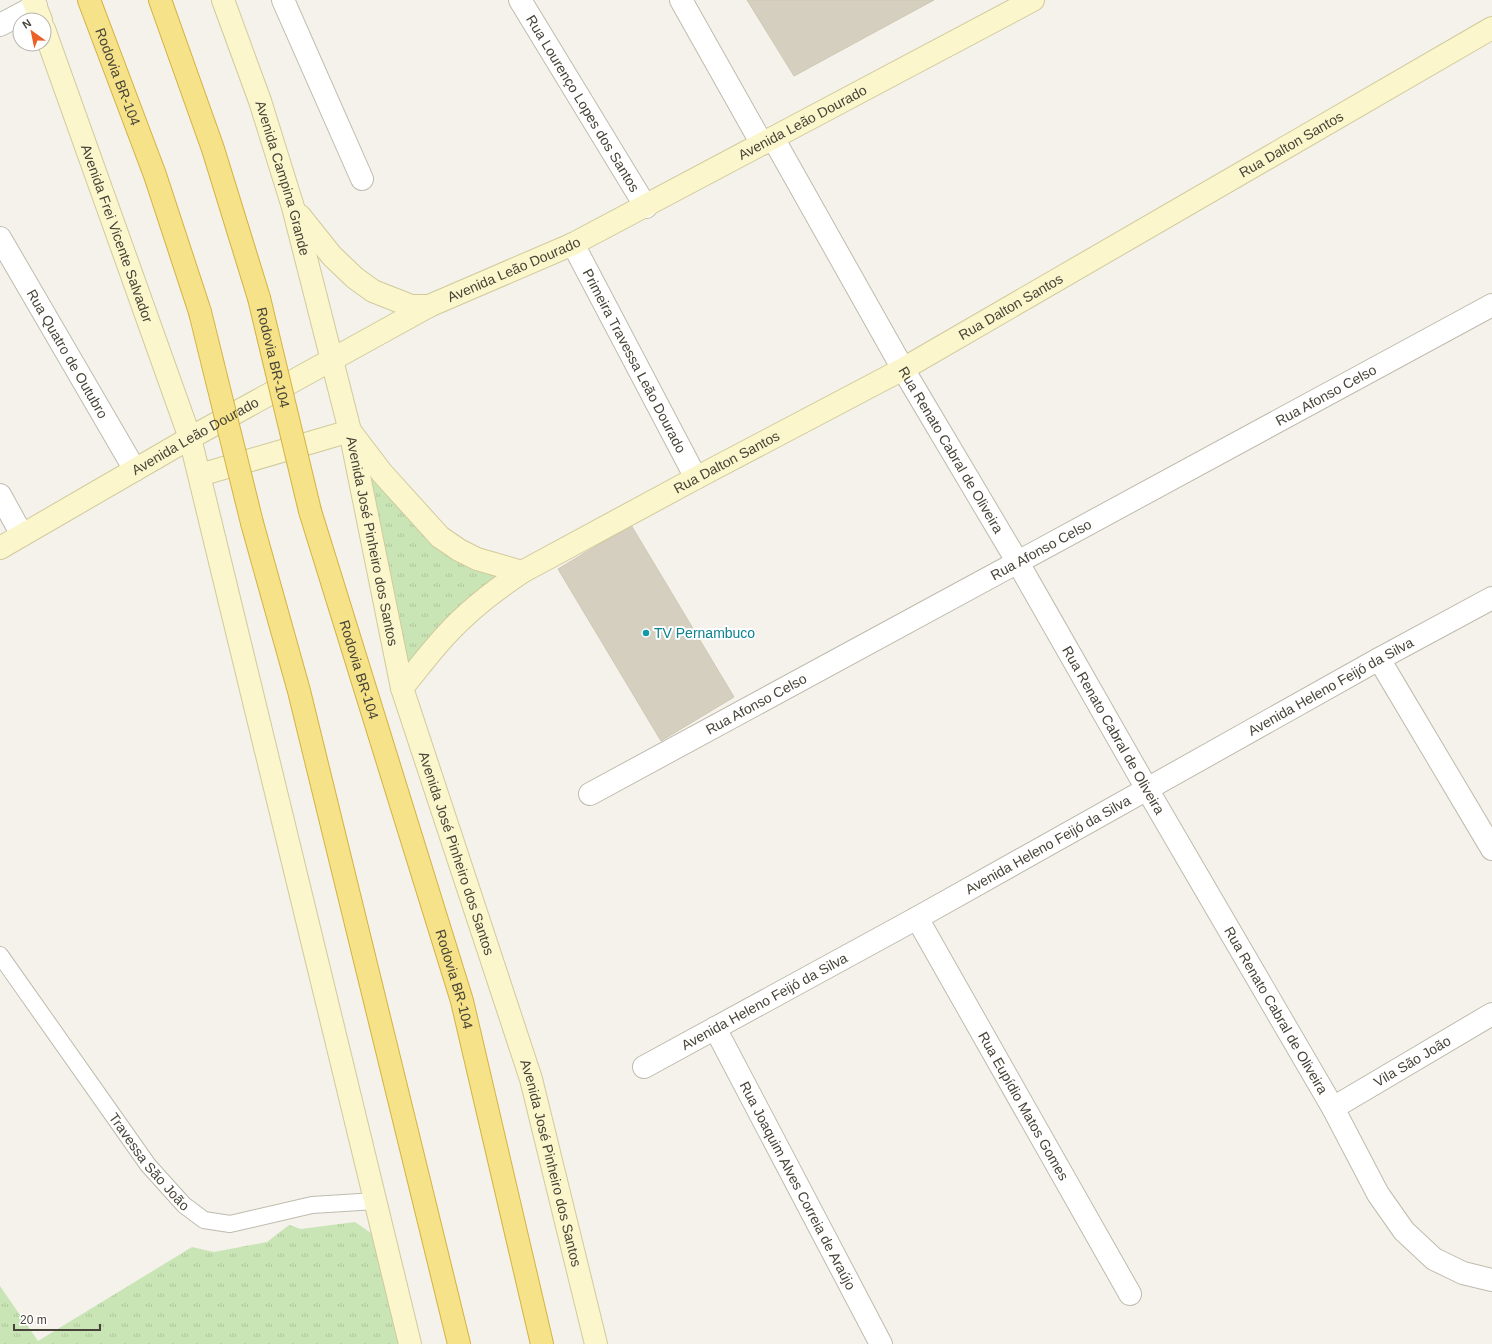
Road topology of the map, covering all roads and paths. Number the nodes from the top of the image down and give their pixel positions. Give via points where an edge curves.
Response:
1 (89, 0) edge
2 (160, 0) edge
3 (223, 0) edge
4 (283, 0) edge
5 (520, 0) edge
6 (681, 0) edge
7 (1032, 0) edge
8 (37, 8) edge
9 (0, 25) edge
10 (1492, 28) edge
11 (52, 51) edge
12 (767, 141) junction
13 (362, 179) dead end
14 (293, 207) junction
15 (646, 207) junction
16 (0, 238) edge
17 (573, 244) junction
18 (1492, 305) edge
19 (430, 306) junction
20 (332, 359) junction
21 (903, 370) junction
22 (350, 431) junction
23 (190, 438) junction
24 (134, 470) junction
25 (200, 475) junction
26 (696, 478) junction
27 (0, 495) edge
28 (22, 535) junction
29 (0, 548) edge
30 (1017, 561) junction
31 (522, 572) junction
32 (1492, 598) edge
33 (1379, 659) junction
34 (402, 688) junction
35 (1147, 789) junction
36 (590, 794) dead end
37 (1492, 849) edge
38 (917, 918) junction
39 (0, 955) edge
40 (1492, 1014) edge
41 (715, 1028) junction
42 (644, 1068) dead end
43 (1333, 1108) junction
44 (376, 1201) junction
45 (1492, 1280) edge
46 (1130, 1294) dead end
47 (410, 1344) edge
48 (459, 1344) edge
49 (542, 1344) edge
50 (596, 1344) edge
51 (881, 1344) edge

1 - 48 highway, Rodovia BR-104, bridge via 155,175 200,312 252,523 299,691
2 - 49 highway, Rodovia BR-104, bridge via 213,148 259,298 310,511 462,1001
3 - 14 main road, Avenida Campina Grande via 260,101
4 - 13 street
5 - 15 street, Rua Lourenço Lopes dos Santos
6 - 12 street, Rua Renato Cabral de Oliveira
7 - 12 main road, Avenida Leão Dourado
8 - 9 street
10 - 21 main road, Rua Dalton Santos
11 - 23 main road, Avenida Frei Vicente Salvador
12 - 15 main road, Avenida Leão Dourado
12 - 21 street, Rua Renato Cabral de Oliveira
14 - 19 main road via 316,238 355,278 398,303
14 - 20 main road, Avenida Campina Grande
15 - 17 main road, Avenida Leão Dourado
16 - 24 street, Rua Quatro de Outubro
17 - 19 main road, Avenida Leão Dourado
17 - 26 street, Primeira Travessa Leão Dourado
18 - 30 street, Rua Afonso Celso
19 - 20 main road, Avenida Leão Dourado
20 - 22 main road, Avenida José Pinheiro dos Santos
20 - 23 main road, Avenida Leão Dourado
21 - 26 main road, Rua Dalton Santos
21 - 30 street, Rua Renato Cabral de Oliveira
22 - 25 main road
22 - 31 main road via 382,473 440,537 477,558
22 - 34 main road, Avenida José Pinheiro dos Santos
23 - 24 main road, Avenida Leão Dourado
23 - 25 main road
24 - 28 main road, Avenida Leão Dourado
25 - 44 main road
26 - 31 main road, Rua Dalton Santos
27 - 28 street
28 - 29 main road, Avenida Leão Dourado
30 - 35 street, Rua Renato Cabral de Oliveira
30 - 36 street, Rua Afonso Celso
31 - 34 main road, Rua Dalton Santos via 463,617
32 - 33 street, Avenida Heleno Feijó da Silva
33 - 35 street, Avenida Heleno Feijó da Silva
33 - 37 street
34 - 50 main road, Avenida José Pinheiro dos Santos via 531,1079
35 - 38 street, Avenida Heleno Feijó da Silva
35 - 43 street, Rua Renato Cabral de Oliveira
38 - 41 street, Avenida Heleno Feijó da Silva
38 - 46 street, Rua Eupídio Matos Gomes
39 - 44 lane, Travessa São João via 148,1165 184,1205 204,1220 230,1224 312,1205
40 - 43 street, Vila São João
41 - 42 street, Avenida Heleno Feijó da Silva
41 - 51 street, Rua Joaquim Alves Correia de Araújo
43 - 45 street, Rua Renato Cabral de Oliveira via 1378,1194 1404,1231 1434,1258 1463,1273
44 - 47 main road

